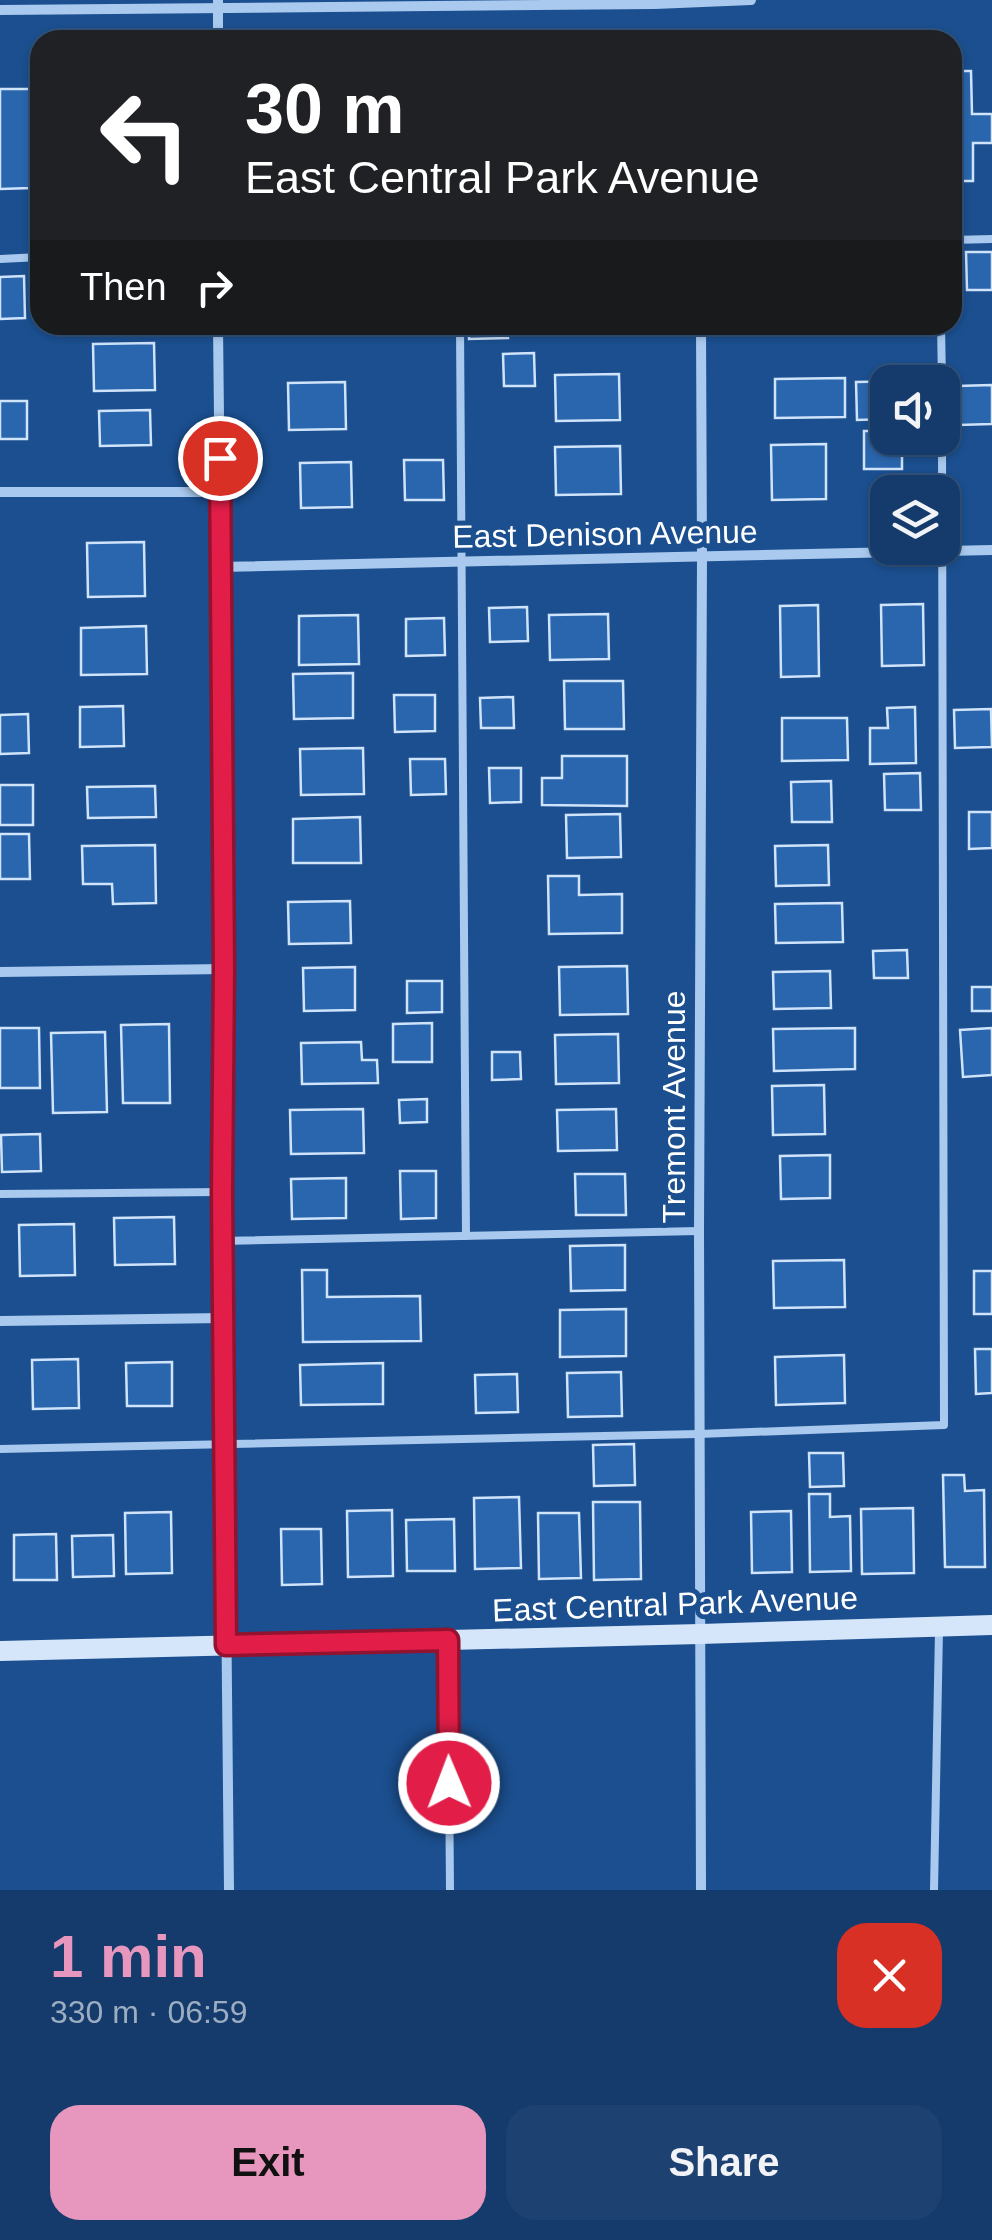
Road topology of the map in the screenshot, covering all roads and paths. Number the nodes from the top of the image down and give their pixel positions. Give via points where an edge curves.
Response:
1 (751, 0) edge
2 (218, 3) edge
3 (0, 10) edge
4 (218, 30) edge
5 (962, 240) edge
6 (992, 240) edge
7 (30, 258) edge
8 (0, 259) edge
9 (218, 335) edge
10 (460, 335) edge
11 (701, 335) edge
12 (941, 335) edge
13 (942, 365) edge
14 (0, 492) edge
15 (220, 492) junction
16 (992, 550) edge
17 (960, 551) edge
18 (870, 554) edge
19 (702, 557) junction
20 (461, 562) junction
21 (944, 565) edge
22 (220, 567) junction
23 (224, 969) junction
24 (0, 972) edge
25 (222, 1192) junction
26 (0, 1194) edge
27 (698, 1231) junction
28 (466, 1236) junction
29 (222, 1240) junction
30 (224, 1318) junction
31 (0, 1320) edge
32 (699, 1434) junction
33 (226, 1444) junction
34 (0, 1450) edge
35 (940, 1625) junction
36 (992, 1625) edge
37 (700, 1634) junction
38 (448, 1640) junction
39 (226, 1645) junction
40 (0, 1651) edge
41 (230, 1890) edge
42 (450, 1890) edge
43 (701, 1890) edge
44 (934, 1890) edge

1 - 2 street
2 - 3 street
2 - 4 street
5 - 6 lane
7 - 8 lane
9 - 15 street
10 - 20 lane
11 - 19 street, Tremont Avenue
12 - 13 lane
14 - 15 street
15 - 22 street
16 - 17 street, East Denison Avenue
18 - 19 street, East Denison Avenue
19 - 20 street, East Denison Avenue
19 - 27 street, Tremont Avenue
20 - 22 street, East Denison Avenue
20 - 28 lane
21 - 32 lane via 944,1425
22 - 23 street
23 - 24 street
23 - 25 street
25 - 26 lane
25 - 29 street
27 - 28 lane
27 - 32 street, Tremont Avenue
28 - 29 lane
29 - 30 street
30 - 31 street
30 - 33 street
32 - 33 lane
32 - 37 street, Tremont Avenue
33 - 34 lane
33 - 39 street
35 - 36 street, East Central Park Avenue
35 - 37 street, East Central Park Avenue
35 - 44 lane
37 - 38 street, East Central Park Avenue
37 - 43 street, Tremont Avenue
38 - 39 street, East Central Park Avenue
38 - 42 lane
39 - 40 street, East Central Park Avenue
39 - 41 street

